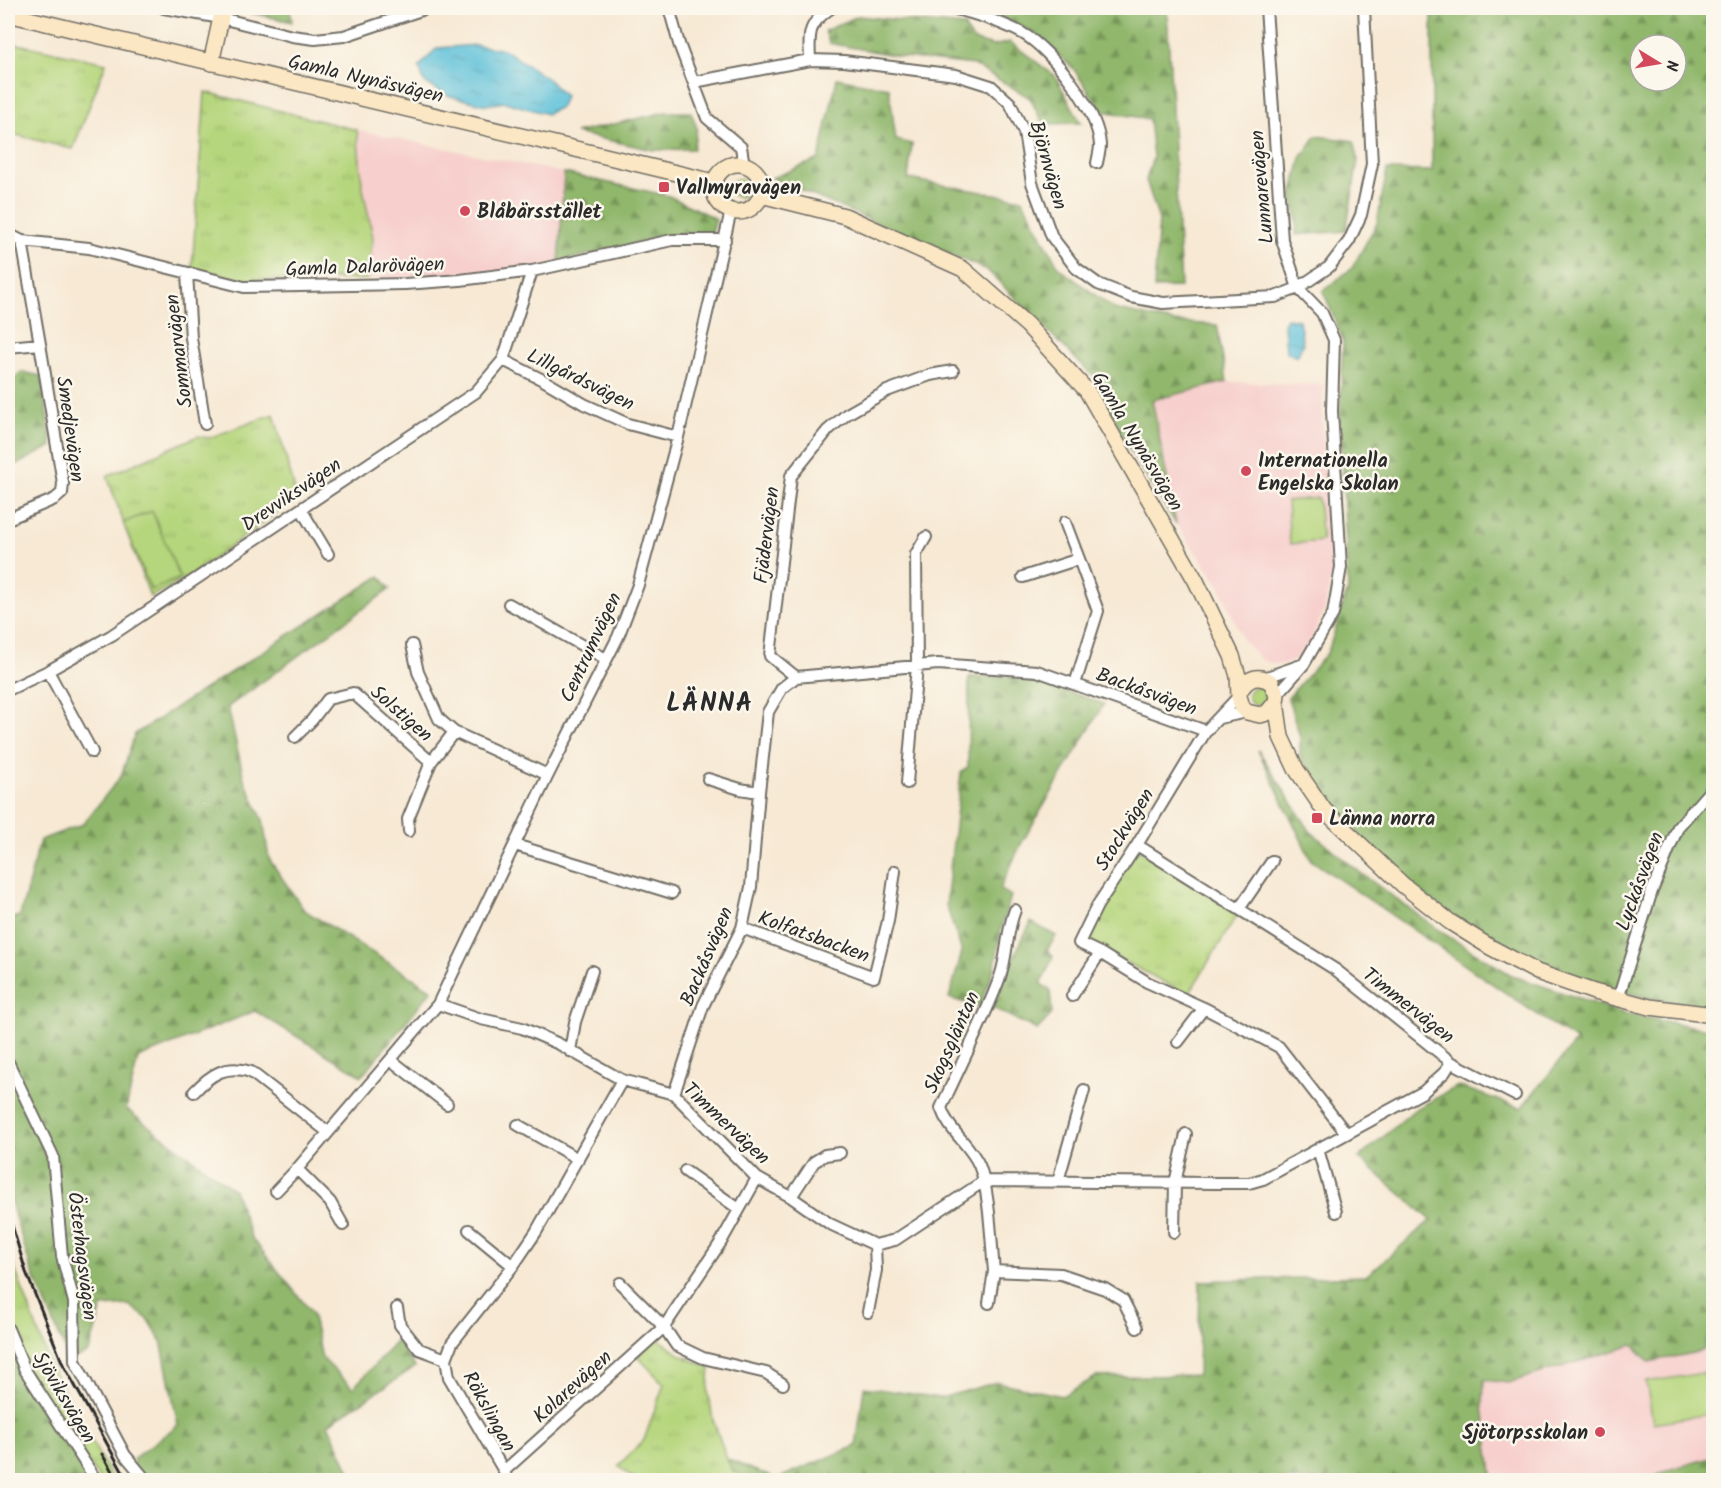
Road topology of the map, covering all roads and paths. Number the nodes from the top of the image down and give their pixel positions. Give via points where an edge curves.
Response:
1 (164, 8) edge
2 (427, 8) edge
3 (669, 8) edge
4 (831, 8) edge
5 (952, 8) edge
6 (1266, 8) edge
7 (1364, 8) edge
8 (8, 14) edge
9 (221, 18) junction
10 (810, 60) junction
11 (211, 63) junction
12 (694, 82) junction
13 (1097, 163) dead end
14 (744, 165) junction
15 (714, 182) junction
16 (761, 195) junction
17 (731, 211) junction
18 (8, 234) edge
19 (726, 240) junction
20 (22, 241) junction
21 (532, 271) junction
22 (187, 273) junction
23 (1298, 288) junction
24 (40, 344) junction
25 (8, 347) edge
26 (503, 360) junction
27 (953, 371) dead end
28 (205, 424) dead end
29 (678, 437) junction
30 (301, 509) junction
31 (8, 519) edge
32 (1065, 522) dead end
33 (926, 537) dead end
34 (328, 554) dead end
35 (1079, 559) junction
36 (1023, 577) dead end
37 (509, 604) dead end
38 (1222, 633) junction
39 (412, 645) dead end
40 (606, 658) junction
41 (1304, 664) junction
42 (917, 666) junction
43 (48, 671) junction
44 (796, 677) junction
45 (1261, 678) junction
46 (1076, 684) junction
47 (8, 690) edge
48 (1239, 693) junction
49 (1277, 698) junction
50 (1254, 714) junction
51 (1219, 718) junction
52 (454, 732) junction
53 (1206, 732) junction
54 (295, 737) dead end
55 (1281, 737) junction
56 (92, 752) dead end
57 (431, 762) junction
58 (548, 775) junction
59 (708, 780) dead end
60 (907, 783) dead end
61 (1713, 786) edge
62 (759, 792) junction
63 (409, 831) dead end
64 (515, 845) junction
65 (1137, 845) junction
66 (1272, 861) dead end
67 (895, 871) dead end
68 (672, 893) dead end
69 (1015, 909) dead end
70 (1239, 909) junction
71 (742, 928) junction
72 (1100, 953) junction
73 (592, 971) dead end
74 (1072, 996) dead end
75 (1618, 999) junction
76 (438, 1004) junction
77 (1204, 1008) junction
78 (1713, 1015) edge
79 (1178, 1042) dead end
80 (570, 1051) junction
81 (392, 1060) junction
82 (8, 1062) edge
83 (1451, 1062) junction
84 (622, 1080) junction
85 (1084, 1090) dead end
86 (194, 1092) dead end
87 (675, 1094) junction
88 (1515, 1095) dead end
89 (447, 1104) dead end
90 (518, 1125) dead end
91 (328, 1132) junction
92 (1346, 1133) junction
93 (1186, 1134) dead end
94 (1318, 1149) junction
95 (840, 1153) dead end
96 (578, 1159) junction
97 (297, 1169) junction
98 (685, 1171) dead end
99 (757, 1178) junction
100 (984, 1180) junction
101 (1058, 1181) junction
102 (1175, 1183) junction
103 (276, 1191) dead end
104 (791, 1197) junction
105 (739, 1209) junction
106 (1336, 1212) dead end
107 (343, 1225) dead end
108 (469, 1230) dead end
109 (1174, 1232) dead end
110 (875, 1245) junction
111 (513, 1266) junction
112 (994, 1271) junction
113 (620, 1283) dead end
114 (989, 1303) dead end
115 (397, 1308) dead end
116 (868, 1312) dead end
117 (664, 1328) junction
118 (1137, 1328) dead end
119 (8, 1329) edge
120 (446, 1359) junction
121 (783, 1384) dead end
122 (505, 1476) edge
123 (96, 1480) edge
124 (146, 1480) edge

1 - 9 street
2 - 9 street via 330,39 292,36
3 - 12 street
4 - 10 street via 819,16 809,31
5 - 13 street via 1023,34 1053,59 1073,82 1092,118 1100,144
6 - 23 street, Lunnarevägen via 1281,240
7 - 23 street, Björnvägen via 1372,164 1361,215 1349,241 1329,267
8 - 11 street, Gamla Nynäsvägen
9 - 11 street
10 - 12 street, Björnvägen
10 - 23 street, Björnvägen via 956,75 991,86 1010,103 1024,132 1032,183 1052,237 1076,268 1098,284 1131,297 1163,303 1275,297
11 - 15 street, Gamla Nynäsvägen
12 - 14 street via 707,118 741,147
14 - 15 street via 729,166
14 - 16 street via 760,180
15 - 17 street via 717,200
16 - 17 street via 749,209
16 - 38 street, Gamla Nynäsvägen via 845,216 963,269 1027,325 1087,391
17 - 19 street, Centrumvägen
18 - 20 street, Gamla Dalarövägen
19 - 21 street, Gamla Dalarövägen via 672,240
19 - 29 street, Centrumvägen
20 - 22 street, Gamla Dalarövägen via 89,248
20 - 24 street, Smedjevägen
21 - 22 street, Gamla Dalarövägen via 405,284 244,287
21 - 26 street, Drevviksvägen
22 - 28 street, Sommarvägen via 191,338
23 - 41 street, Lunnarevägen via 1322,313 1334,340 1332,411 1341,567 1333,614
24 - 25 street
24 - 31 street, Smedjevägen via 63,493
26 - 29 street, Lillgårdsvägen via 584,404 628,423
26 - 30 street, Drevviksvägen via 476,392
27 - 44 street, Fjädervägen via 887,391 847,414 828,430 792,476 770,656
29 - 40 street, Centrumvägen via 638,585
30 - 34 street
30 - 43 street, Drevviksvägen via 112,635
32 - 35 street, Backåsvägen
33 - 42 street via 916,554
35 - 36 street
35 - 46 street, Backåsvägen via 1098,611
37 - 40 street
38 - 45 street, Gamla Nynäsvägen
38 - 48 street, Gamla Nynäsvägen via 1238,676
39 - 52 street, Solstigen via 418,672 439,719
40 - 58 street, Centrumvägen
41 - 45 street
41 - 49 street, Lunnarevägen
42 - 44 street, Backåsvägen
42 - 46 street, Backåsvägen via 1036,671
42 - 60 street
43 - 47 street, Drevviksvägen
43 - 56 street
44 - 62 street, Backåsvägen via 782,688 768,712
45 - 48 street via 1250,679
45 - 49 street, Gamla Nynäsvägen via 1271,682
46 - 53 street, Backåsvägen
48 - 50 street, Gamla Nynäsvägen via 1242,707
48 - 51 street, Stockvägen
49 - 50 street via 1267,713
49 - 55 street, Gamla Nynäsvägen
50 - 51 street
50 - 55 street, Gamla Nynäsvägen
51 - 53 street, Stockvägen
52 - 57 street, Solstigen
52 - 58 street, Solstigen
53 - 65 street, Stockvägen
54 - 57 street, Solstigen via 328,699 353,693
55 - 75 street, Gamla Nynäsvägen via 1296,769 1324,810 1403,885 1449,922 1537,972
57 - 63 street, Solstigen via 408,819
58 - 64 street, Centrumvägen
59 - 62 street
61 - 75 street, Lyckåsvägen via 1678,827 1652,891
62 - 71 street, Backåsvägen via 751,887
64 - 68 street
64 - 76 street, Centrumvägen
65 - 70 street, Timmervägen
65 - 72 street, Stockvägen via 1097,906 1079,943
66 - 70 street
67 - 71 street, Kolfatsbacken via 874,977
69 - 100 street, Skogsgläntan via 1008,926 1000,978 941,1108 946,1122 978,1163
70 - 83 street, Timmervägen via 1336,970
71 - 87 street, Backåsvägen via 703,1006
72 - 74 street
72 - 77 street, Stockvägen via 1147,982
73 - 80 street
75 - 78 street, Gamla Nynäsvägen
76 - 80 street, Timmervägen via 522,1028
76 - 81 street, Centrumvägen
77 - 79 street
77 - 92 street, Stockvägen via 1279,1047
80 - 84 street, Timmervägen
81 - 89 street
81 - 91 street, Centrumvägen
82 - 124 street, Österhagsvägen via 53,1156 62,1256 74,1302 75,1361 125,1455
83 - 88 street
83 - 92 street, Timmervägen via 1449,1075
84 - 87 street, Timmervägen
84 - 96 street, Rökslingan
85 - 101 street
86 - 91 street via 209,1076 238,1068 245,1070
87 - 99 street, Timmervägen
90 - 96 street
91 - 97 street, Centrumvägen
92 - 94 street, Timmervägen
93 - 102 street
94 - 102 street, Timmervägen via 1256,1181
94 - 106 street
95 - 104 street via 825,1155 814,1162
96 - 111 street, Rökslingan
97 - 103 street, Centrumvägen
97 - 107 street via 330,1202
98 - 105 street
99 - 104 street, Timmervägen
99 - 105 street, Kolarevägen
100 - 101 street, Timmervägen
100 - 110 street via 895,1239
100 - 112 street
101 - 102 street, Timmervägen
102 - 109 street
104 - 110 street, Timmervägen via 831,1224
105 - 117 street, Kolarevägen
108 - 111 street
110 - 116 street via 876,1270
111 - 120 street, Rökslingan via 452,1343
112 - 114 street
112 - 118 street via 1060,1274 1105,1289 1123,1300
113 - 117 street
115 - 120 street, Rökslingan via 400,1325 419,1349
117 - 121 street via 676,1345 703,1358 766,1373
117 - 122 street, Kolarevägen
119 - 123 street, Sjöviksvägen via 25,1370
120 - 122 street, Rökslingan via 449,1377

